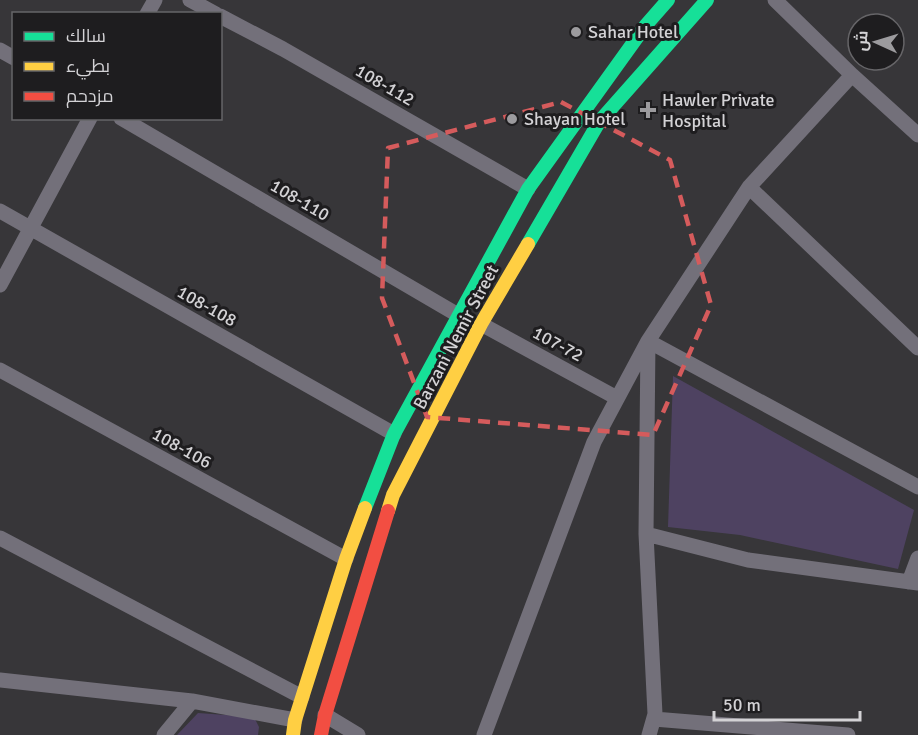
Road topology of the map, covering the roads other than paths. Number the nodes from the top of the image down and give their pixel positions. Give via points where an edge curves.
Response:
1 (190, 0) edge
2 (647, 0) edge
3 (668, 0) edge
4 (707, 0) edge
5 (775, 0) edge
6 (212, 12) edge
7 (222, 17) edge
8 (646, 25) junction
9 (852, 75) junction
10 (89, 120) edge
11 (124, 120) edge
12 (918, 135) edge
13 (750, 187) junction
14 (528, 189) junction
15 (0, 211) edge
16 (31, 229) junction
17 (0, 285) edge
18 (458, 315) junction
19 (481, 324) junction
20 (648, 341) junction
21 (918, 348) edge
22 (0, 370) edge
23 (617, 398) junction
24 (394, 434) junction
25 (918, 487) edge
26 (646, 534) junction
27 (0, 538) edge
28 (918, 558) edge
29 (346, 559) junction
30 (913, 582) edge
31 (0, 680) edge
32 (302, 697) junction
33 (192, 701) junction
34 (325, 715) junction
35 (654, 719) junction
36 (294, 727) edge
37 (164, 735) edge
38 (321, 735) edge
39 (358, 735) edge
40 (484, 735) edge
41 (649, 735) edge
42 (848, 735) edge

1 - 6 street
2 - 8 street
3 - 8 main road, Barzani Nemir Street
4 - 19 main road, Barzani Nemir Street via 599,122
5 - 9 street
7 - 14 street, 108-112
8 - 14 main road, Barzani Nemir Street
9 - 12 street
9 - 13 street
10 - 16 street
11 - 18 street, 108-110
13 - 20 street
13 - 21 street
14 - 18 main road, Barzani Nemir Street
15 - 16 street, 108-108
16 - 17 street
16 - 24 street, 108-108
18 - 24 main road, Barzani Nemir Street
19 - 23 street, 107-72
19 - 34 main road, Barzani Nemir Street via 393,495
20 - 23 street
20 - 25 street
20 - 26 street
22 - 29 street, 108-106
23 - 40 street via 594,442
24 - 29 main road, Barzani Nemir Street
26 - 30 street via 748,560
26 - 35 street
27 - 32 street
28 - 30 street
29 - 32 main road, Barzani Nemir Street
31 - 33 street
32 - 36 main road, Barzani Nemir Street
33 - 36 street
33 - 37 street
34 - 38 main road, Barzani Nemir Street
34 - 39 street
35 - 41 street
35 - 42 street

